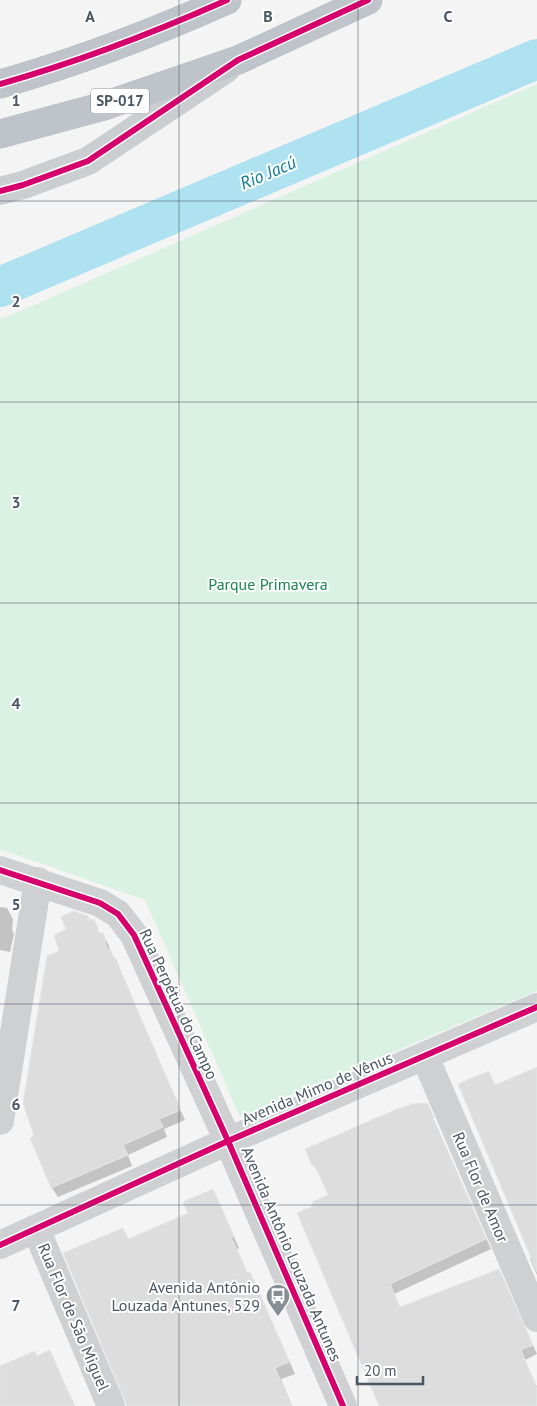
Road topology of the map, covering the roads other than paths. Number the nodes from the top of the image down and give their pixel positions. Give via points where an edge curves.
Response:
1 (227, 0) edge
2 (368, 0) edge
3 (238, 60) junction
4 (0, 84) edge
5 (0, 134) edge
6 (0, 190) edge
7 (0, 870) edge
8 (38, 881) junction
9 (537, 1007) edge
10 (425, 1056) junction
11 (0, 1121) edge
12 (228, 1141) junction
13 (36, 1228) junction
14 (0, 1245) edge
15 (537, 1318) edge
16 (111, 1406) edge
17 (343, 1406) edge

1 - 4 highway via 88,56
2 - 3 highway, SP-017
3 - 5 highway, SP-017 via 104,106
3 - 6 main road via 88,161
7 - 8 street, Rua Perpétua do Campo
8 - 11 street
8 - 12 street, Rua Perpétua do Campo via 100,903 118,914 134,935
9 - 10 street, Avenida Mimo de Vênus
10 - 12 street, Avenida Mimo de Vênus
10 - 15 street, Rua Flor de Amor
12 - 13 street, Avenida Mimo de Vênus
12 - 17 street, Avenida Antônio Louzada Antunes
13 - 14 street, Avenida Mimo de Vênus
13 - 16 street, Rua Flor de São Miguel

